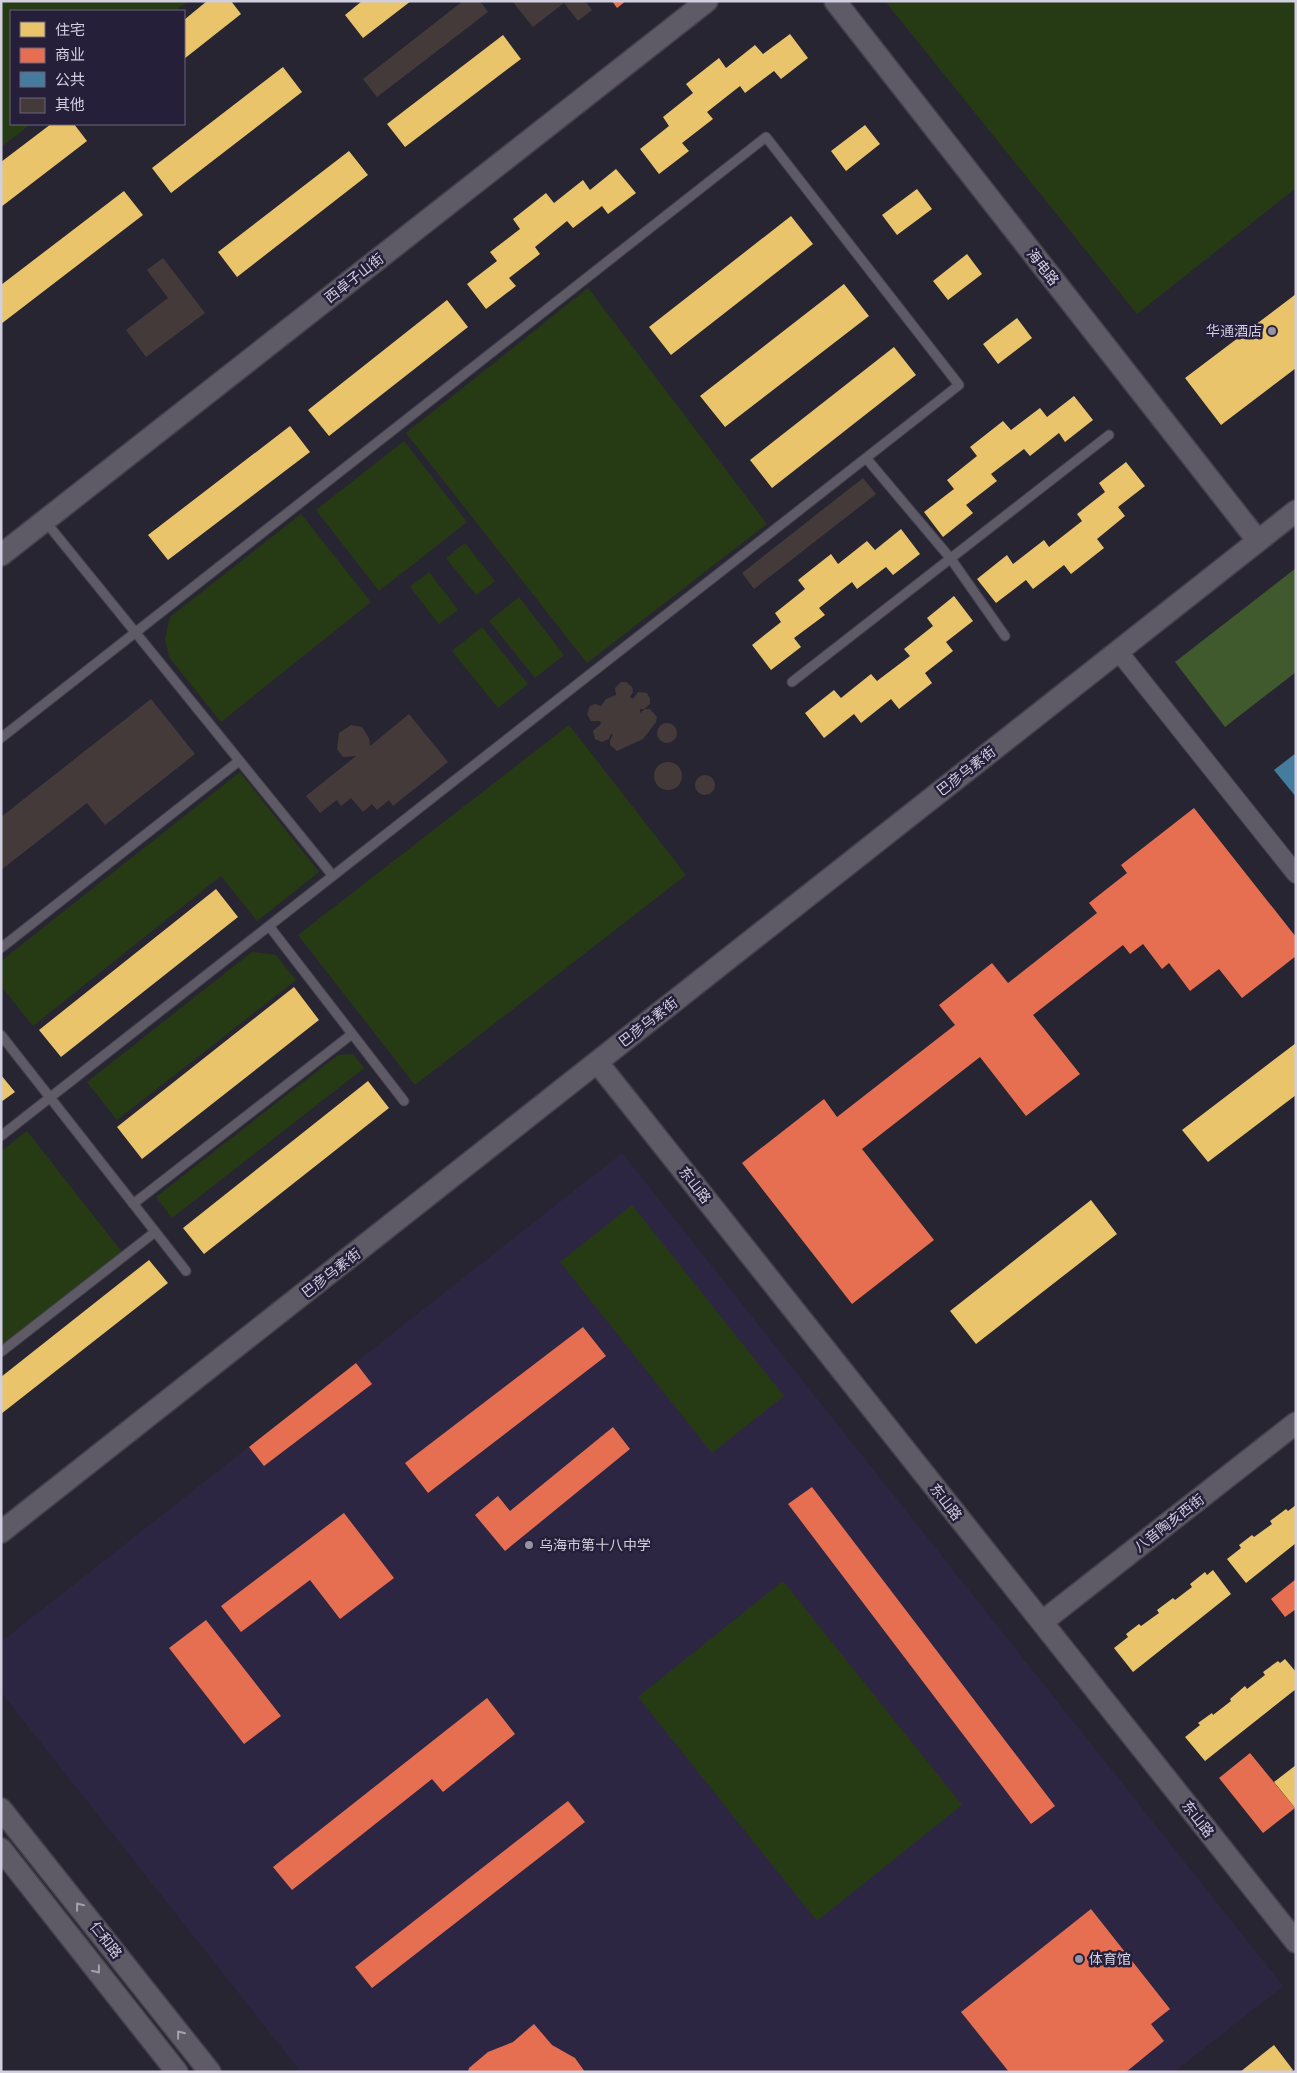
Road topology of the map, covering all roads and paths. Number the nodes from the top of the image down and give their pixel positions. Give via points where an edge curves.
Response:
1 (707, 1) edge
2 (835, 1) edge
3 (1109, 435) dead end
4 (866, 458) junction
5 (1296, 497) edge
6 (1296, 511) edge
7 (44, 521) junction
8 (1251, 532) junction
9 (1, 554) edge
10 (951, 559) junction
11 (135, 633) junction
12 (1006, 636) dead end
13 (1118, 651) junction
14 (792, 682) dead end
15 (1, 738) edge
16 (239, 761) junction
17 (1296, 874) edge
18 (333, 876) junction
19 (269, 926) junction
20 (1, 948) edge
21 (352, 1034) junction
22 (1, 1035) edge
23 (597, 1062) junction
24 (50, 1097) junction
25 (404, 1101) dead end
26 (1, 1136) edge
27 (133, 1204) junction
28 (155, 1232) junction
29 (186, 1271) dead end
30 (1, 1352) edge
31 (1296, 1423) edge
32 (1, 1516) edge
33 (1, 1532) edge
34 (1042, 1622) junction
35 (1, 1809) edge
36 (1, 1849) edge
37 (1296, 1942) edge
38 (177, 2072) edge
39 (210, 2072) edge

1 - 7 street, 西卓子山街
2 - 8 street, 海电路
3 - 10 lane
4 - 10 lane
4 - 11 lane via 959,386 766,136
4 - 18 lane
5 - 8 street, 巴彦乌素街
6 - 13 street, 巴彦乌素街
7 - 9 street, 西卓子山街
7 - 11 lane
8 - 32 street, 巴彦乌素街
10 - 12 lane
10 - 14 lane
11 - 15 lane
11 - 16 lane
13 - 17 street
13 - 23 street, 巴彦乌素街
16 - 18 lane
16 - 20 lane
18 - 19 lane
19 - 21 lane
19 - 24 lane
21 - 25 lane
21 - 27 lane
22 - 24 lane
23 - 33 street, 巴彦乌素街
23 - 34 street, 东山路
24 - 26 lane
24 - 27 lane
27 - 28 lane
28 - 29 lane
28 - 30 lane
31 - 34 street, 八音陶亥西街
34 - 37 street, 东山路
39 -> 35 street, 仁和路
36 -> 38 street, 仁和路

